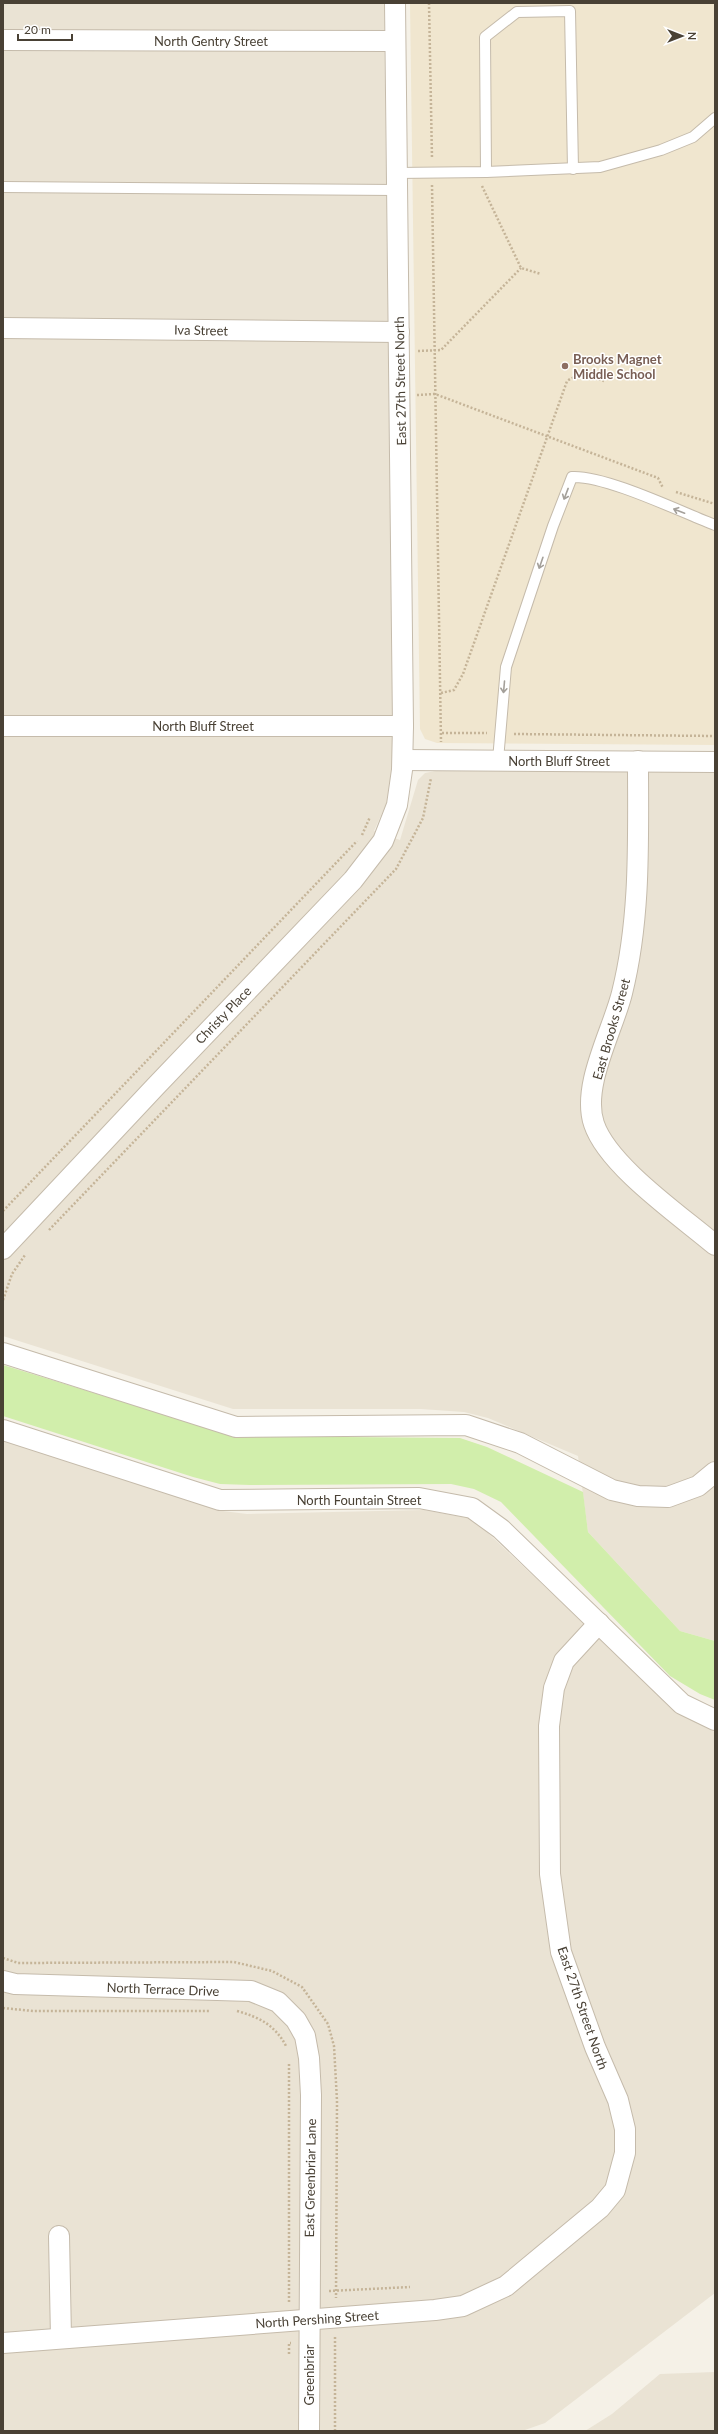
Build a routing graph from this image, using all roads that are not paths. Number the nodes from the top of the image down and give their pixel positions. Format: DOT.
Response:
graph roads {
  1 [pos="395,3"];
  2 [pos="3,40"];
  3 [pos="395,41"];
  4 [pos="715,118"];
  5 [pos="573,169"];
  6 [pos="486,172"];
  7 [pos="396,182"];
  8 [pos="3,187"];
  9 [pos="3,328"];
  10 [pos="399,332"];
  11 [pos="715,525"];
  12 [pos="3,726"];
  13 [pos="403,726"];
  14 [pos="403,760"];
  15 [pos="498,760"];
  16 [pos="638,761"];
  17 [pos="715,762"];
  18 [pos="715,1245"];
  19 [pos="3,1249"];
  20 [pos="3,1352"];
  21 [pos="3,1430"];
  22 [pos="715,1472"];
  23 [pos="598,1622"];
  24 [pos="715,1720"];
  25 [pos="3,1981"];
  26 [pos="305,2036"];
  27 [pos="600,2208"];
  28 [pos="59,2236"];
  29 [pos="309,2320"];
  30 [pos="61,2338"];
  31 [pos="3,2343"];
  32 [pos="309,2431"];
  1 -- 3 [label="street, East 27th Street North"];
  2 -- 3 [label="street, North Gentry Street"];
  3 -- 7 [label="street, East 27th Street North"];
  4 -- 5 [label="lane"];
  5 -- 6 [label="lane"];
  5 -- 6 [label="lane"];
  6 -- 7 [label="lane"];
  7 -- 8 [label="lane"];
  7 -- 10 [label="street, East 27th Street North"];
  9 -- 10 [label="street, Iva Street"];
  10 -- 13 [label="street, East 27th Street North"];
  11 -- 15 [label="lane, one-way"];
  12 -- 13 [label="street, North Bluff Street"];
  13 -- 14 [label="street, East 27th Street North"];
  14 -- 15 [label="street, North Bluff Street"];
  14 -- 19 [label="street, Christy Place"];
  15 -- 16 [label="street, North Bluff Street"];
  16 -- 17 [label="street, North Bluff Street"];
  16 -- 18 [label="street, East Brooks Street"];
  20 -- 22 [label="street"];
  21 -- 23 [label="street, North Fountain Street"];
  23 -- 24 [label="street, North Fountain Street"];
  23 -- 27 [label="street, East 27th Street North"];
  25 -- 26 [label="street, North Terrace Drive"];
  26 -- 29 [label="street, East Greenbriar Lane"];
  27 -- 29 [label="street, North Pershing Street"];
  28 -- 30 [label="street"];
  29 -- 30 [label="street, North Pershing Street"];
  29 -- 32 [label="street, Greenbriar"];
  30 -- 31 [label="street, North Pershing Street"];
}
